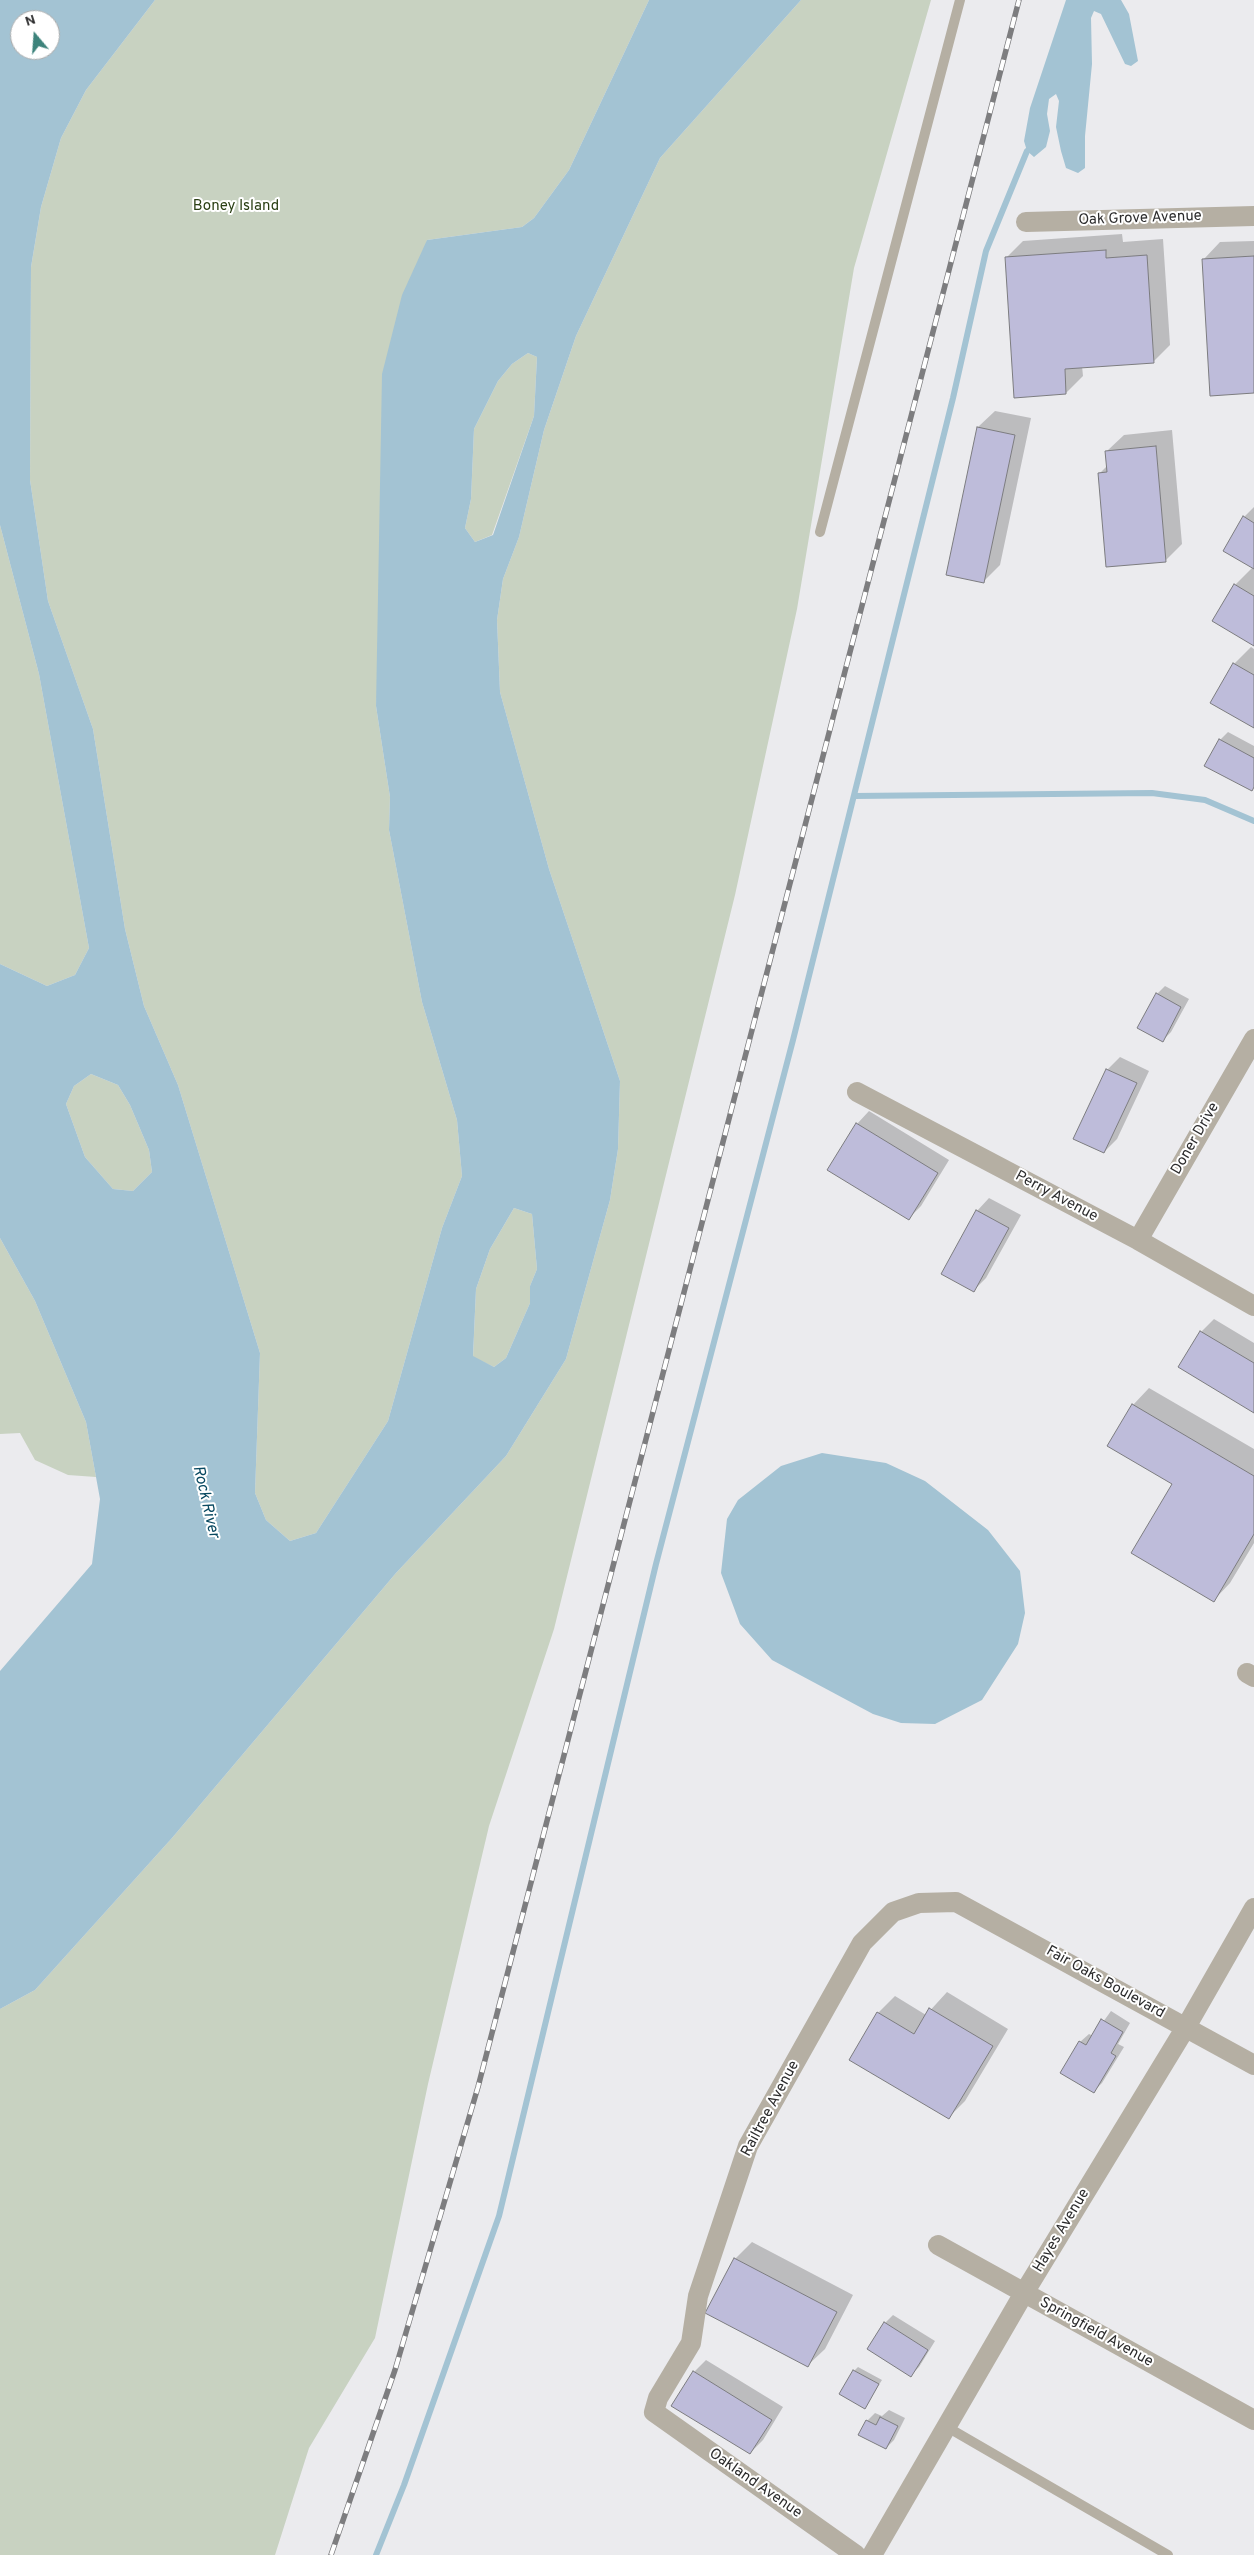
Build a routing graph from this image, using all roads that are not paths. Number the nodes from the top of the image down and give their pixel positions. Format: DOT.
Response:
graph roads {
  1 [pos="960,0"];
  2 [pos="1254,216"];
  3 [pos="1026,222"];
  4 [pos="820,532"];
  5 [pos="1254,1039"];
  6 [pos="857,1092"];
  7 [pos="1138,1240"];
  8 [pos="1254,1306"];
  9 [pos="956,1902"];
  10 [pos="1254,1908"];
  11 [pos="1186,2027"];
  12 [pos="1254,2065"];
  13 [pos="938,2245"];
  14 [pos="1024,2293"];
  15 [pos="654,2412"];
  16 [pos="1254,2420"];
  17 [pos="947,2427"];
  18 [pos="856,2555"];
  19 [pos="872,2555"];
  20 [pos="1168,2555"];
  1 -- 4 [label="lane"];
  2 -- 3 [label="street, Oak Grove Avenue"];
  5 -- 7 [label="street, Doner Drive"];
  6 -- 7 [label="street, Perry Avenue"];
  7 -- 8 [label="street, Perry Avenue"];
  9 -- 11 [label="street, Fair Oaks Boulevard"];
  9 -- 15 [label="street, Railtree Avenue"];
  10 -- 11 [label="street, Hayes Avenue"];
  11 -- 12 [label="street, Fair Oaks Boulevard"];
  11 -- 14 [label="street, Hayes Avenue"];
  13 -- 14 [label="street, Springfield Avenue"];
  14 -- 16 [label="street, Springfield Avenue"];
  14 -- 17 [label="street, Hayes Avenue"];
  15 -- 18 [label="street, Oakland Avenue"];
  17 -- 19 [label="street, Hayes Avenue"];
  17 -- 20 [label="lane"];
}
